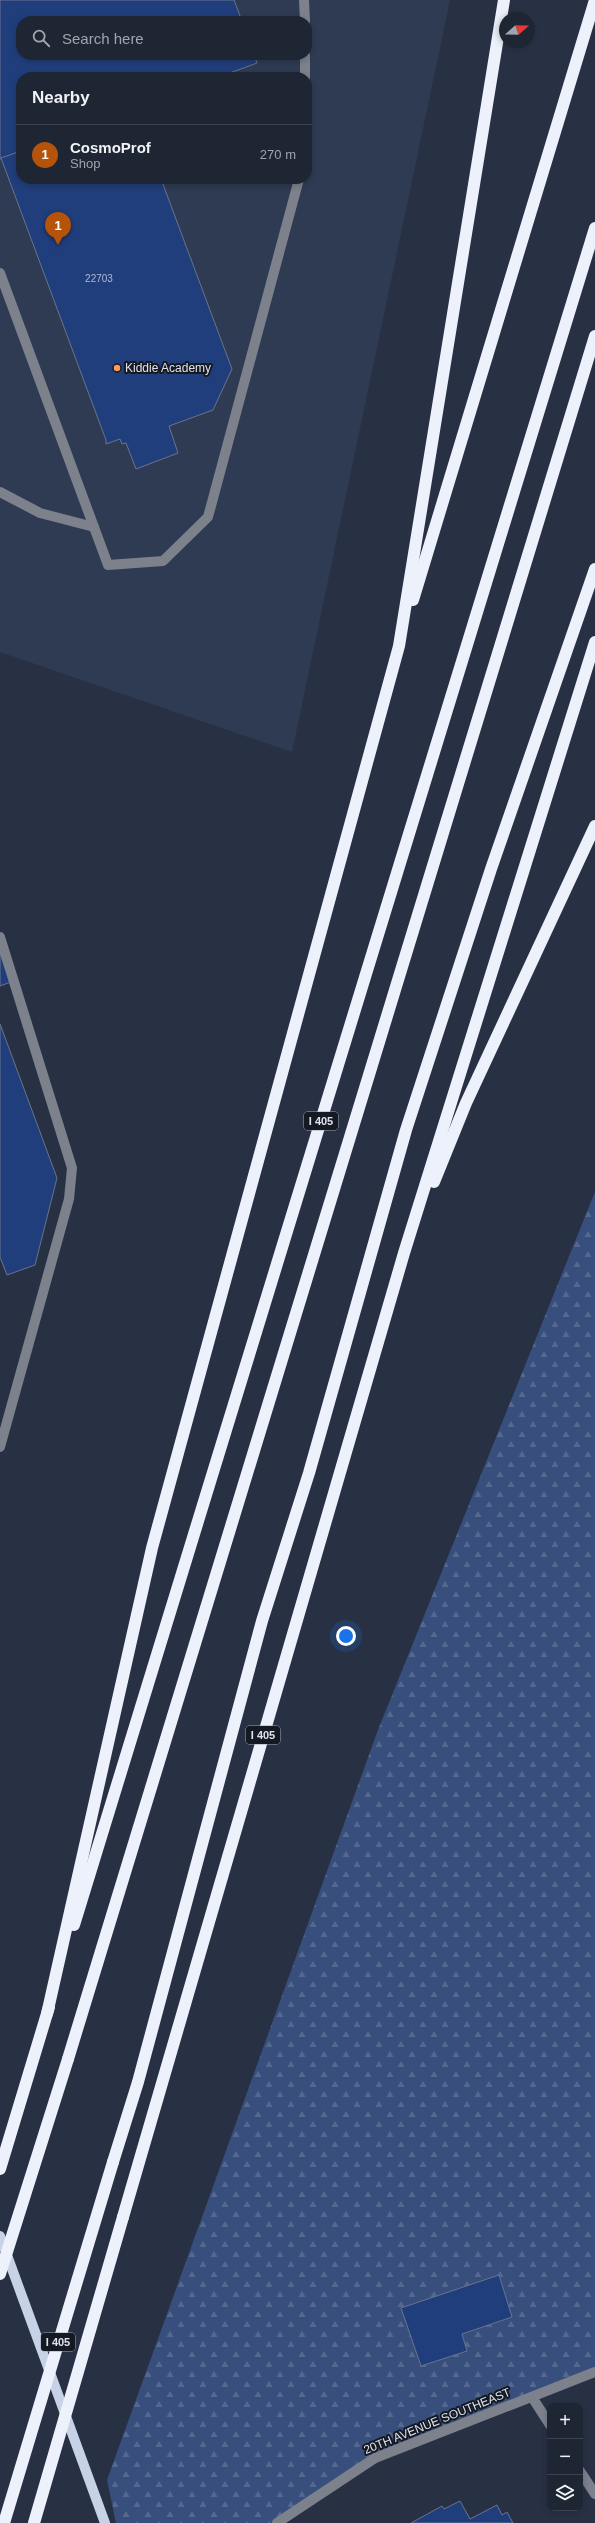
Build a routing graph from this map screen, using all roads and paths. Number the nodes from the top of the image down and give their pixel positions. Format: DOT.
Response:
graph roads {
  1 [pos="304,0"];
  2 [pos="504,0"];
  3 [pos="595,0"];
  4 [pos="305,16"];
  5 [pos="305,60"];
  6 [pos="305,72"];
  7 [pos="298,184"];
  8 [pos="595,228"];
  9 [pos="0,273"];
  10 [pos="595,336"];
  11 [pos="0,492"];
  12 [pos="94,527"];
  13 [pos="595,569"];
  14 [pos="595,642"];
  15 [pos="399,646"];
  16 [pos="595,826"];
  17 [pos="0,937"];
  18 [pos="404,1253"];
  19 [pos="0,1447"];
  20 [pos="47,2014"];
  21 [pos="0,2169"];
  22 [pos="0,2236"];
  23 [pos="0,2274"];
  24 [pos="595,2372"];
  25 [pos="532,2397"];
  26 [pos="547,2420"];
  27 [pos="583,2475"];
  28 [pos="595,2494"];
  29 [pos="4,2523"];
  30 [pos="34,2523"];
  31 [pos="105,2523"];
  32 [pos="277,2523"];
  1 -- 4 [label="street"];
  2 -- 15 [label="highway"];
  3 -- 15 [label="highway"];
  5 -- 6 [label="street"];
  7 -- 12 [label="street"];
  8 -- 20 [label="highway, I 405"];
  9 -- 12 [label="street"];
  10 -- 23 [label="highway, I 405, bridge"];
  11 -- 12 [label="street"];
  13 -- 29 [label="highway, I 405, bridge"];
  14 -- 18 [label="highway, I 405"];
  15 -- 20 [label="highway"];
  16 -- 18 [label="highway"];
  17 -- 19 [label="street"];
  18 -- 30 [label="highway, I 405, bridge"];
  20 -- 21 [label="highway, I 405"];
  22 -- 31 [label="main road"];
  24 -- 25 [label="street, 20TH AVENUE SOUTHEAST"];
  25 -- 26 [label="street"];
  25 -- 32 [label="street, 20TH AVENUE SOUTHEAST"];
  27 -- 28 [label="street"];
}
